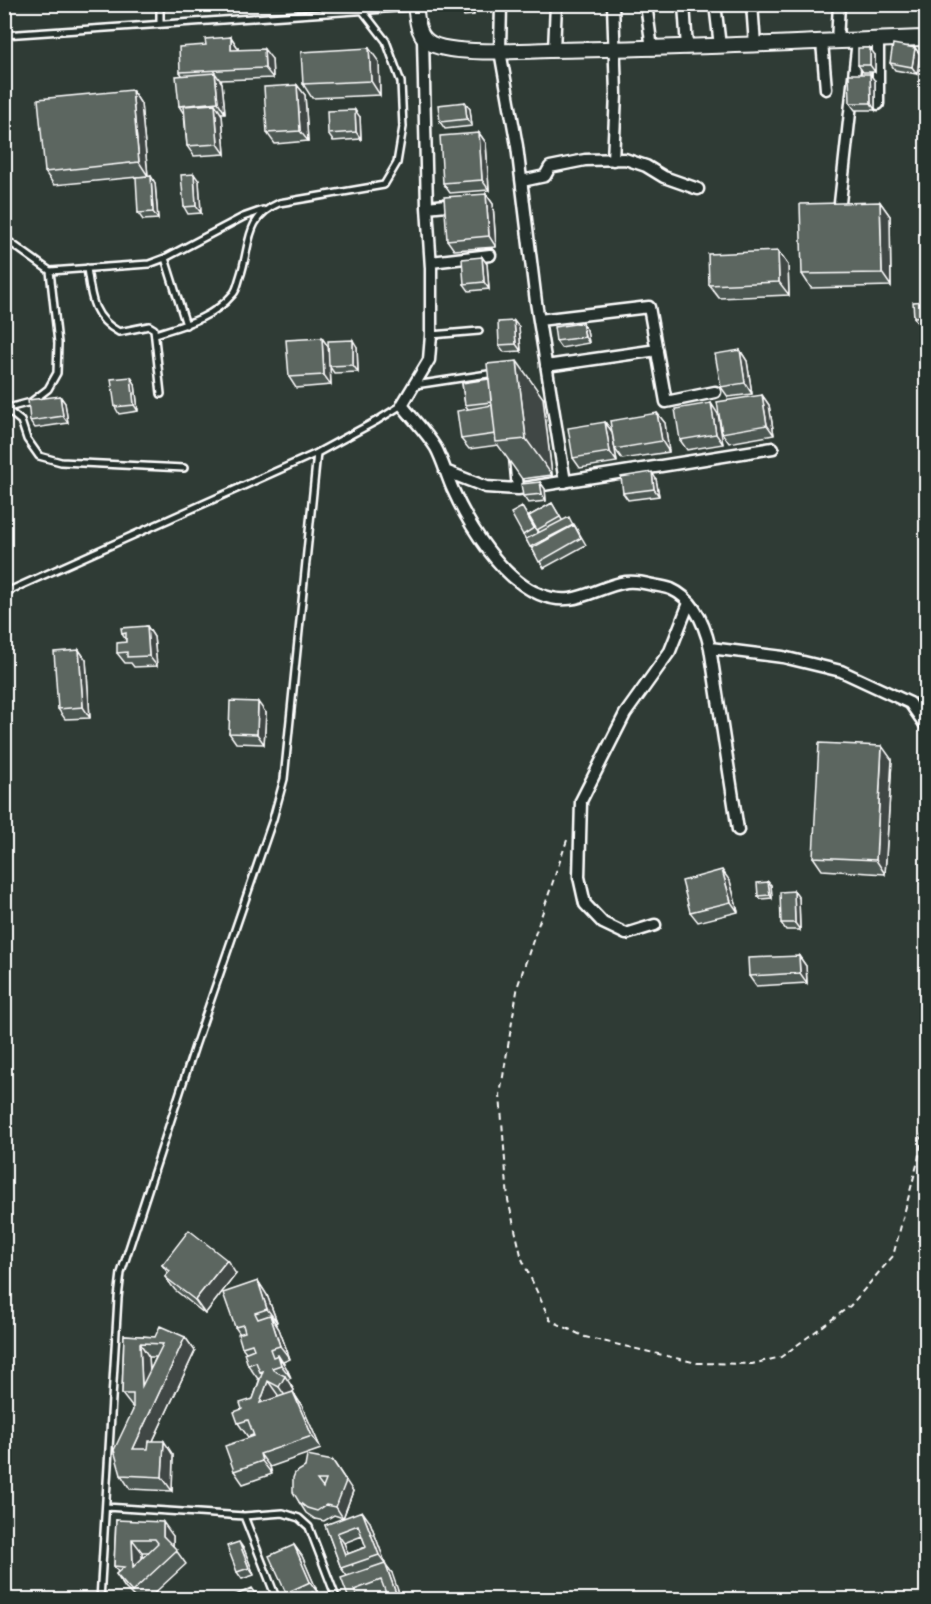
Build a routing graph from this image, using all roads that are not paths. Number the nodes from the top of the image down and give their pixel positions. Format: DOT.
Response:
graph roads {
  1 [pos="160,4"];
  2 [pos="501,4"];
  3 [pos="556,4"];
  4 [pos="613,4"];
  5 [pos="646,4"];
  6 [pos="684,4"];
  7 [pos="715,4"];
  8 [pos="752,4"];
  9 [pos="839,4"];
  10 [pos="415,5"];
  11 [pos="362,10"];
  12 [pos="160,24"];
  13 [pos="4,35"];
  14 [pos="927,38"];
  15 [pos="423,39"];
  16 [pos="878,39"];
  17 [pos="858,40"];
  18 [pos="822,42"];
  19 [pos="837,42"];
  20 [pos="755,45"];
  21 [pos="720,46"];
  22 [pos="687,48"];
  23 [pos="616,49"];
  24 [pos="652,49"];
  25 [pos="554,50"];
  26 [pos="500,51"];
  27 [pos="826,89"];
  28 [pos="878,104"];
  29 [pos="613,160"];
  30 [pos="522,182"];
  31 [pos="698,189"];
  32 [pos="467,203"];
  33 [pos="427,207"];
  34 [pos="268,208"];
  35 [pos="839,212"];
  36 [pos="4,238"];
  37 [pos="490,255"];
  38 [pos="165,258"];
  39 [pos="431,262"];
  40 [pos="87,268"];
  41 [pos="50,271"];
  42 [pos="539,320"];
  43 [pos="186,325"];
  44 [pos="479,331"];
  45 [pos="155,334"];
  46 [pos="431,335"];
  47 [pos="657,350"];
  48 [pos="546,366"];
  49 [pos="488,374"];
  50 [pos="415,385"];
  51 [pos="715,392"];
  52 [pos="161,394"];
  53 [pos="402,405"];
  54 [pos="5,409"];
  55 [pos="514,445"];
  56 [pos="773,448"];
  57 [pos="317,453"];
  58 [pos="184,468"];
  59 [pos="445,471"];
  60 [pos="565,482"];
  61 [pos="518,489"];
  62 [pos="4,593"];
  63 [pos="689,603"];
  64 [pos="710,648"];
  65 [pos="927,726"];
  66 [pos="738,830"];
  67 [pos="655,925"];
  68 [pos="106,1507"];
  69 [pos="244,1516"];
  70 [pos="100,1599"];
  71 [pos="277,1599"];
  72 [pos="338,1599"];
  1 -- 12 [label="lane"];
  2 -- 26 [label="street"];
  3 -- 25 [label="street"];
  4 -- 23 [label="street"];
  5 -- 24 [label="street"];
  6 -- 22 [label="street"];
  7 -- 21 [label="street"];
  8 -- 20 [label="street"];
  9 -- 19 [label="street"];
  10 -- 11 [label="lane"];
  10 -- 15 [label="street"];
  11 -- 12 [label="lane"];
  11 -- 34 [label="lane"];
  12 -- 13 [label="lane"];
  14 -- 16 [label="street"];
  15 -- 26 [label="street"];
  15 -- 33 [label="street"];
  16 -- 17 [label="street"];
  16 -- 28 [label="street"];
  17 -- 19 [label="street"];
  17 -- 35 [label="street"];
  18 -- 19 [label="street"];
  18 -- 20 [label="street"];
  18 -- 27 [label="street"];
  20 -- 21 [label="street"];
  21 -- 22 [label="street"];
  22 -- 24 [label="street"];
  23 -- 24 [label="street"];
  23 -- 25 [label="street"];
  23 -- 29 [label="street"];
  25 -- 26 [label="street"];
  26 -- 30 [label="street"];
  29 -- 30 [label="street"];
  29 -- 31 [label="street"];
  30 -- 42 [label="street"];
  32 -- 33 [label="street"];
  33 -- 39 [label="street"];
  34 -- 38 [label="lane"];
  34 -- 43 [label="lane"];
  36 -- 41 [label="lane"];
  37 -- 39 [label="street"];
  38 -- 40 [label="lane"];
  38 -- 43 [label="lane"];
  39 -- 46 [label="street"];
  40 -- 41 [label="lane"];
  40 -- 45 [label="lane"];
  41 -- 54 [label="lane"];
  42 -- 47 [label="street"];
  42 -- 48 [label="street"];
  43 -- 45 [label="lane"];
  44 -- 46 [label="lane"];
  45 -- 52 [label="lane"];
  46 -- 50 [label="street"];
  47 -- 48 [label="street"];
  47 -- 51 [label="street"];
  48 -- 60 [label="street"];
  49 -- 50 [label="lane"];
  50 -- 53 [label="street"];
  53 -- 57 [label="lane"];
  53 -- 59 [label="street"];
  54 -- 58 [label="lane"];
  55 -- 61 [label="street"];
  56 -- 60 [label="street"];
  57 -- 62 [label="lane"];
  57 -- 68 [label="lane"];
  59 -- 61 [label="street"];
  59 -- 63 [label="street"];
  60 -- 61 [label="street"];
  63 -- 64 [label="street"];
  63 -- 67 [label="street"];
  64 -- 65 [label="street"];
  64 -- 66 [label="street"];
  68 -- 69 [label="lane"];
  68 -- 70 [label="lane"];
  69 -- 71 [label="lane"];
  69 -- 72 [label="lane"];
}
